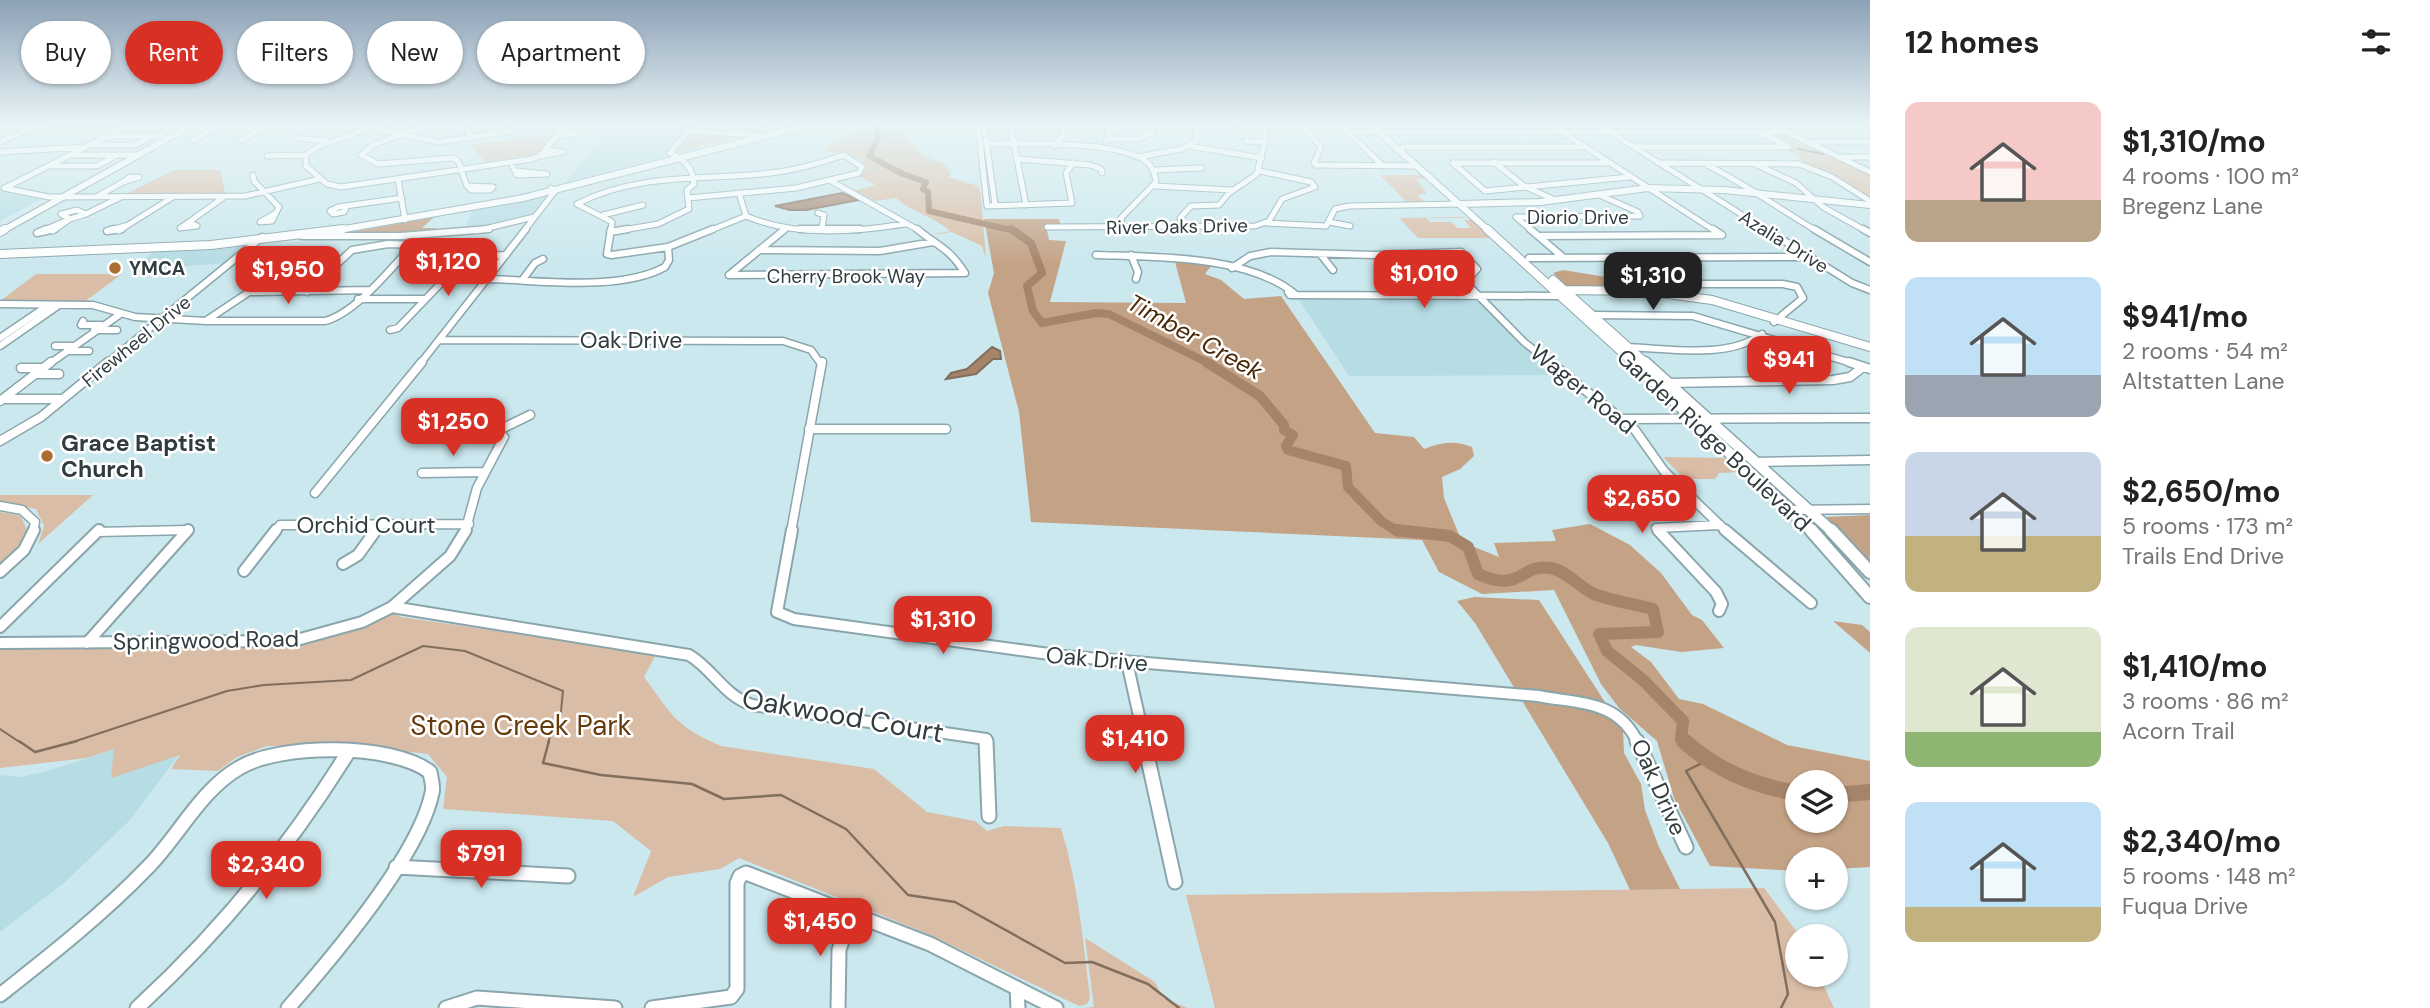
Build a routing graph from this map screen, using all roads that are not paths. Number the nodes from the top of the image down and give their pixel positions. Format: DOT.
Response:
graph roads {
  1 [pos="37,171"];
  2 [pos="99,171"];
  3 [pos="110,171"];
  4 [pos="311,171"];
  5 [pos="453,171"];
  6 [pos="460,171"];
  7 [pos="625,171"];
  8 [pos="692,171"];
  9 [pos="781,171"];
  10 [pos="862,171"];
  11 [pos="985,171"];
  12 [pos="989,171"];
  13 [pos="1020,171"];
  14 [pos="1067,171"];
  15 [pos="1154,171"];
  16 [pos="1259,171"];
  17 [pos="1423,171"];
  18 [pos="1429,171"];
  19 [pos="1462,171"];
  20 [pos="1506,171"];
  21 [pos="1621,171"];
  22 [pos="1672,171"];
  23 [pos="1720,171"];
  24 [pos="1771,171"];
  25 [pos="1818,171"];
  26 [pos="515,172"];
  27 [pos="253,175"];
  28 [pos="1630,177"];
  29 [pos="320,179"];
  30 [pos="398,179"];
  31 [pos="694,179"];
  32 [pos="123,181"];
  33 [pos="831,181"];
  34 [pos="467,186"];
  35 [pos="1154,186"];
  36 [pos="2,188"];
  37 [pos="1648,188"];
  38 [pos="1529,189"];
  39 [pos="1699,189"];
  40 [pos="553,190"];
  41 [pos="1232,190"];
  42 [pos="264,191"];
  43 [pos="739,193"];
  44 [pos="1594,193"];
  45 [pos="1755,193"];
  46 [pos="226,196"];
  47 [pos="52,197"];
  48 [pos="63,197"];
  49 [pos="97,197"];
  50 [pos="122,197"];
  51 [pos="175,197"];
  52 [pos="402,198"];
  53 [pos="688,198"];
  54 [pos="1555,200"];
  55 [pos="1816,200"];
  56 [pos="1870,203"];
  57 [pos="1464,204"];
  58 [pos="643,205"];
  59 [pos="995,205"];
  60 [pos="1026,205"];
  61 [pos="346,206"];
  62 [pos="276,213"];
  63 [pos="818,213"];
  64 [pos="88,215"];
  65 [pos="603,215"];
  66 [pos="534,216"];
  67 [pos="746,216"];
  68 [pos="408,218"];
  69 [pos="70,219"];
  70 [pos="189,222"];
  71 [pos="1329,222"];
  72 [pos="1266,223"];
  73 [pos="905,224"];
  74 [pos="0,225"];
  75 [pos="128,225"];
  76 [pos="1350,226"];
  77 [pos="1047,227"];
  78 [pos="1122,227"];
  79 [pos="1182,227"];
  80 [pos="822,228"];
  81 [pos="785,229"];
  82 [pos="0,232"];
  83 [pos="610,232"];
  84 [pos="1870,233"];
  85 [pos="320,236"];
  86 [pos="1539,236"];
  87 [pos="261,239"];
  88 [pos="201,242"];
  89 [pos="933,242"];
  90 [pos="1502,243"];
  91 [pos="173,247"];
  92 [pos="668,247"];
  93 [pos="0,248"];
  94 [pos="99,249"];
  95 [pos="759,250"];
  96 [pos="0,254"];
  97 [pos="1394,254"];
  98 [pos="506,255"];
  99 [pos="1096,255"];
  100 [pos="1131,255"];
  101 [pos="1321,255"];
  102 [pos="1810,257"];
  103 [pos="1528,258"];
  104 [pos="1564,258"];
  105 [pos="543,259"];
  106 [pos="1870,262"];
  107 [pos="1232,268"];
  108 [pos="1333,270"];
  109 [pos="1412,273"];
  110 [pos="487,279"];
  111 [pos="523,279"];
  112 [pos="1136,279"];
  113 [pos="1867,289"];
  114 [pos="371,290"];
  115 [pos="307,292"];
  116 [pos="1562,293"];
  117 [pos="1477,294"];
  118 [pos="1693,296"];
  119 [pos="358,299"];
  120 [pos="425,299"];
  121 [pos="0,304"];
  122 [pos="48,305"];
  123 [pos="59,305"];
  124 [pos="119,315"];
  125 [pos="1593,316"];
  126 [pos="166,317"];
  127 [pos="1776,320"];
  128 [pos="83,321"];
  129 [pos="206,321"];
  130 [pos="101,325"];
  131 [pos="94,330"];
  132 [pos="117,330"];
  133 [pos="390,330"];
  134 [pos="1762,334"];
  135 [pos="0,338"];
  136 [pos="440,340"];
  137 [pos="0,346"];
  138 [pos="55,346"];
  139 [pos="1614,347"];
  140 [pos="1628,347"];
  141 [pos="1870,347"];
  142 [pos="70,348"];
  143 [pos="89,351"];
  144 [pos="1870,353"];
  145 [pos="21,368"];
  146 [pos="44,368"];
  147 [pos="1866,368"];
  148 [pos="36,374"];
  149 [pos="59,374"];
  150 [pos="1668,383"];
  151 [pos="1,398"];
  152 [pos="62,399"];
  153 [pos="530,415"];
  154 [pos="1692,418"];
  155 [pos="1707,418"];
  156 [pos="1870,418"];
  157 [pos="1623,419"];
  158 [pos="454,423"];
  159 [pos="808,429"];
  160 [pos="946,429"];
  161 [pos="499,430"];
  162 [pos="0,443"];
  163 [pos="1870,460"];
  164 [pos="1756,462"];
  165 [pos="485,472"];
  166 [pos="422,473"];
  167 [pos="315,493"];
  168 [pos="0,506"];
  169 [pos="1870,509"];
  170 [pos="1790,510"];
  171 [pos="1811,510"];
  172 [pos="469,524"];
  173 [pos="380,525"];
  174 [pos="1720,525"];
  175 [pos="343,564"];
  176 [pos="244,571"];
  177 [pos="0,572"];
  178 [pos="1870,572"];
  179 [pos="1865,592"];
  180 [pos="1811,603"];
  181 [pos="393,607"];
  182 [pos="1719,611"];
  183 [pos="0,627"];
  184 [pos="0,643"];
  185 [pos="87,643"];
  186 [pos="1127,662"];
  187 [pos="347,754"];
  188 [pos="989,816"];
  189 [pos="1686,847"];
  190 [pos="396,867"];
  191 [pos="568,876"];
  192 [pos="1175,882"];
  193 [pos="852,912"];
  194 [pos="1017,988"];
  195 [pos="0,995"];
  196 [pos="568,1006"];
  197 [pos="137,1008"];
  198 [pos="289,1008"];
  199 [pos="446,1008"];
  200 [pos="615,1008"];
  201 [pos="652,1008"];
  202 [pos="838,1008"];
  203 [pos="1018,1008"];
  204 [pos="1056,1008"];
  1 -- 36 [label="street"];
  2 -- 47 [label="main road"];
  3 -- 48 [label="main road"];
  4 -- 29 [label="street"];
  5 -- 30 [label="street"];
  6 -- 34 [label="street"];
  7 -- 40 [label="main road"];
  8 -- 31 [label="street"];
  9 -- 31 [label="street"];
  10 -- 33 [label="street"];
  11 -- 59 [label="street"];
  12 -- 59 [label="street"];
  13 -- 60 [label="street"];
  14 -- 60 [label="street"];
  15 -- 35 [label="street"];
  16 -- 41 [label="street"];
  16 -- 72 [label="street, River Oaks Drive"];
  17 -- 57 [label="main road"];
  18 -- 57 [label="main road"];
  19 -- 38 [label="street"];
  20 -- 38 [label="street"];
  21 -- 28 [label="street"];
  22 -- 39 [label="street, Azalia Drive"];
  23 -- 45 [label="street"];
  24 -- 55 [label="street"];
  25 -- 56 [label="street"];
  26 -- 26 [label="street"];
  27 -- 42 [label="street"];
  28 -- 37 [label="street"];
  28 -- 38 [label="street"];
  29 -- 30 [label="street"];
  29 -- 42 [label="street"];
  30 -- 52 [label="street"];
  31 -- 53 [label="street"];
  31 -- 65 [label="street"];
  32 -- 49 [label="street"];
  33 -- 43 [label="street"];
  33 -- 73 [label="street"];
  35 -- 41 [label="street"];
  35 -- 78 [label="street"];
  36 -- 47 [label="street"];
  37 -- 39 [label="main road"];
  37 -- 44 [label="main road"];
  37 -- 86 [label="street"];
  38 -- 54 [label="street"];
  39 -- 45 [label="main road"];
  39 -- 102 [label="street, Azalia Drive"];
  40 -- 66 [label="street"];
  40 -- 68 [label="main road"];
  41 -- 79 [label="street"];
  42 -- 46 [label="street"];
  42 -- 62 [label="street"];
  43 -- 53 [label="street"];
  43 -- 67 [label="street"];
  44 -- 54 [label="main road"];
  44 -- 86 [label="street, Diorio Drive"];
  45 -- 55 [label="main road"];
  45 -- 106 [label="street"];
  46 -- 51 [label="street"];
  46 -- 70 [label="street"];
  47 -- 48 [label="street"];
  47 -- 74 [label="main road"];
  48 -- 49 [label="street"];
  48 -- 82 [label="main road"];
  49 -- 50 [label="street"];
  50 -- 51 [label="street"];
  50 -- 64 [label="street"];
  51 -- 75 [label="street"];
  52 -- 61 [label="street"];
  52 -- 68 [label="street"];
  53 -- 83 [label="street"];
  54 -- 57 [label="main road"];
  55 -- 56 [label="main road"];
  55 -- 84 [label="street"];
  57 -- 71 [label="street"];
  57 -- 90 [label="main road, Garden Ridge Boulevard"];
  57 -- 103 [label="main road, Garden Ridge Boulevard"];
  58 -- 65 [label="street"];
  59 -- 60 [label="street"];
  63 -- 80 [label="street"];
  64 -- 69 [label="street"];
  64 -- 69 [label="street"];
  65 -- 83 [label="street"];
  66 -- 85 [label="street"];
  66 -- 98 [label="street"];
  67 -- 81 [label="street"];
  67 -- 92 [label="street"];
  68 -- 85 [label="main road"];
  68 -- 87 [label="main road"];
  69 -- 69 [label="street"];
  71 -- 72 [label="street"];
  71 -- 76 [label="street"];
  72 -- 79 [label="street, River Oaks Drive"];
  73 -- 80 [label="street"];
  73 -- 89 [label="street"];
  77 -- 78 [label="street, River Oaks Drive"];
  78 -- 79 [label="street, River Oaks Drive"];
  80 -- 81 [label="street"];
  81 -- 95 [label="street"];
  83 -- 92 [label="street"];
  85 -- 87 [label="main road"];
  86 -- 104 [label="street"];
  87 -- 88 [label="main road"];
  87 -- 91 [label="main road"];
  87 -- 126 [label="street, Firewheel Drive"];
  88 -- 91 [label="main road"];
  88 -- 94 [label="main road"];
  89 -- 95 [label="street"];
  89 -- 95 [label="street, Cherry Brook Way"];
  90 -- 103 [label="main road"];
  90 -- 116 [label="main road, Garden Ridge Boulevard"];
  91 -- 94 [label="main road"];
  92 -- 111 [label="street"];
  93 -- 94 [label="main road"];
  94 -- 96 [label="main road"];
  97 -- 101 [label="street"];
  97 -- 109 [label="street"];
  97 -- 117 [label="street"];
  98 -- 110 [label="street"];
  98 -- 120 [label="street"];
  99 -- 100 [label="street"];
  100 -- 107 [label="street"];
  100 -- 112 [label="street"];
  101 -- 107 [label="street"];
  101 -- 108 [label="street"];
  102 -- 104 [label="street"];
  102 -- 113 [label="street, Azalia Drive"];
  103 -- 104 [label="street"];
  103 -- 116 [label="main road, Garden Ridge Boulevard"];
  105 -- 111 [label="street"];
  107 -- 117 [label="street"];
  110 -- 111 [label="street"];
  110 -- 136 [label="street"];
  114 -- 115 [label="street"];
  114 -- 115 [label="street"];
  114 -- 119 [label="street"];
  115 -- 129 [label="street"];
  116 -- 117 [label="street"];
  116 -- 118 [label="main road"];
  116 -- 125 [label="main road, Garden Ridge Boulevard"];
  116 -- 127 [label="main road"];
  116 -- 139 [label="main road, Garden Ridge Boulevard"];
  117 -- 157 [label="street, Wager Road"];
  118 -- 127 [label="main road"];
  118 -- 127 [label="street"];
  119 -- 120 [label="street"];
  119 -- 129 [label="street"];
  120 -- 133 [label="street"];
  121 -- 122 [label="street"];
  122 -- 123 [label="street"];
  122 -- 135 [label="street"];
  123 -- 124 [label="street"];
  123 -- 137 [label="street"];
  124 -- 126 [label="street"];
  124 -- 130 [label="street"];
  125 -- 134 [label="street"];
  125 -- 140 [label="main road, Garden Ridge Boulevard"];
  126 -- 129 [label="street"];
  126 -- 152 [label="street, Firewheel Drive"];
  127 -- 141 [label="main road"];
  127 -- 144 [label="main road"];
  128 -- 130 [label="street"];
  130 -- 131 [label="street"];
  131 -- 132 [label="street"];
  131 -- 142 [label="street"];
  134 -- 140 [label="street"];
  134 -- 147 [label="street"];
  136 -- 159 [label="street, Oak Drive"];
  136 -- 167 [label="street"];
  138 -- 142 [label="street"];
  139 -- 140 [label="street"];
  139 -- 154 [label="main road, Garden Ridge Boulevard"];
  140 -- 150 [label="main road, Garden Ridge Boulevard"];
  142 -- 143 [label="street"];
  142 -- 146 [label="street"];
  145 -- 146 [label="street"];
  146 -- 148 [label="street"];
  147 -- 150 [label="street"];
  148 -- 149 [label="street"];
  148 -- 151 [label="street"];
  150 -- 155 [label="main road, Garden Ridge Boulevard"];
  151 -- 152 [label="street"];
  152 -- 162 [label="street, Firewheel Drive"];
  153 -- 161 [label="street"];
  154 -- 155 [label="street"];
  154 -- 157 [label="street"];
  154 -- 170 [label="main road, Garden Ridge Boulevard"];
  155 -- 156 [label="street"];
  155 -- 164 [label="main road, Garden Ridge Boulevard"];
  157 -- 174 [label="street, Wager Road"];
  158 -- 161 [label="street"];
  159 -- 160 [label="street"];
  159 -- 186 [label="street, Oak Drive"];
  161 -- 165 [label="street, Springwood Road"];
  163 -- 164 [label="street"];
  164 -- 171 [label="main road, Garden Ridge Boulevard"];
  165 -- 166 [label="street"];
  165 -- 172 [label="street, Springwood Road"];
  168 -- 177 [label="street"];
  169 -- 171 [label="street"];
  170 -- 171 [label="street"];
  170 -- 179 [label="main road, Garden Ridge Boulevard"];
  171 -- 178 [label="main road, Garden Ridge Boulevard"];
  172 -- 173 [label="street, Orchid Court"];
  172 -- 181 [label="street, Springwood Road"];
  173 -- 175 [label="street"];
  173 -- 176 [label="street, Orchid Court"];
  174 -- 180 [label="street, Wager Road"];
  174 -- 182 [label="street"];
  181 -- 185 [label="street, Springwood Road"];
  181 -- 188 [label="street, Oakwood Court"];
  183 -- 185 [label="street"];
  184 -- 185 [label="street, Springwood Road"];
  186 -- 189 [label="street, Oak Drive"];
  186 -- 192 [label="street"];
  187 -- 190 [label="street"];
  187 -- 195 [label="street"];
  187 -- 197 [label="street"];
  190 -- 191 [label="street"];
  190 -- 198 [label="street"];
  193 -- 194 [label="street"];
  193 -- 201 [label="street"];
  193 -- 202 [label="street"];
  194 -- 203 [label="street"];
  194 -- 204 [label="street"];
  196 -- 199 [label="street"];
  196 -- 200 [label="street"];
}
